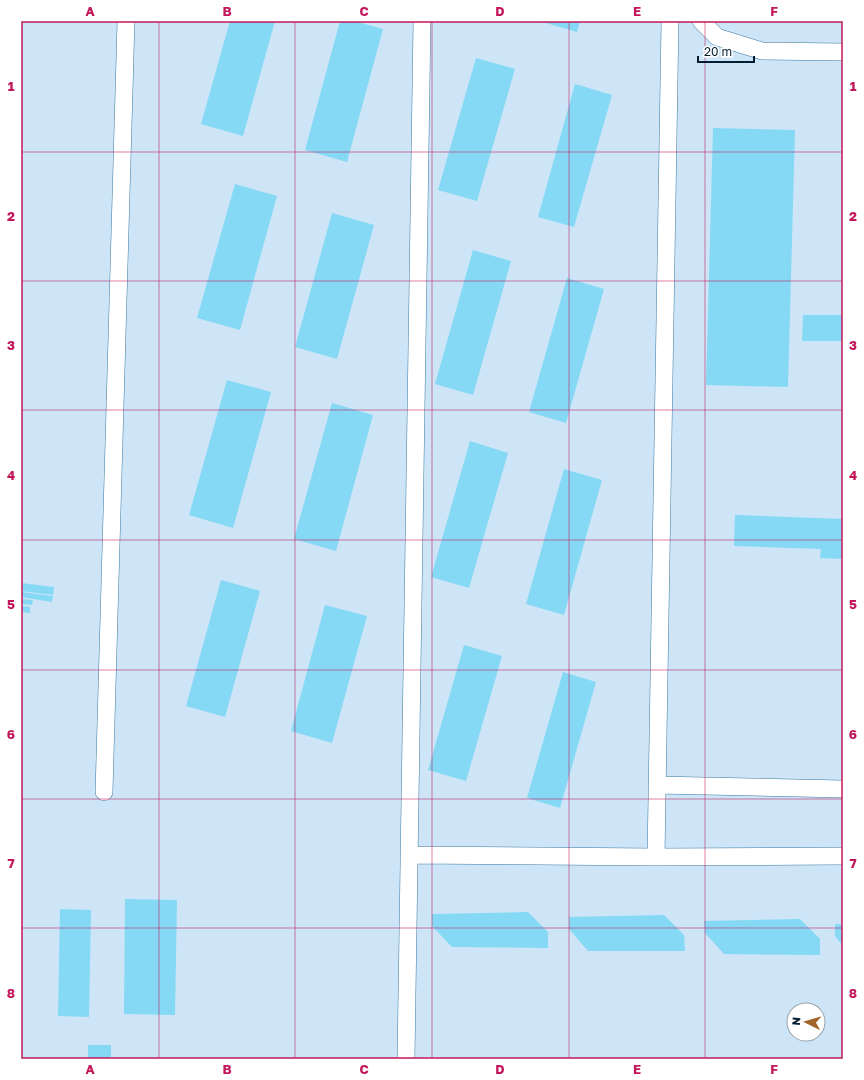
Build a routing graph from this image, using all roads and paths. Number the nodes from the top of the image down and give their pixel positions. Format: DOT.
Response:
graph roads {
  1 [pos="126,21"];
  2 [pos="422,21"];
  3 [pos="670,21"];
  4 [pos="701,21"];
  5 [pos="843,52"];
  6 [pos="657,784"];
  7 [pos="843,789"];
  8 [pos="104,792"];
  9 [pos="410,855"];
  10 [pos="843,856"];
  11 [pos="656,858"];
  12 [pos="406,1059"];
  1 -- 8 [label="street"];
  2 -- 9 [label="street"];
  3 -- 6 [label="street"];
  4 -- 5 [label="street"];
  6 -- 7 [label="street"];
  6 -- 11 [label="street"];
  9 -- 11 [label="street"];
  9 -- 12 [label="street"];
  10 -- 11 [label="street"];
}
